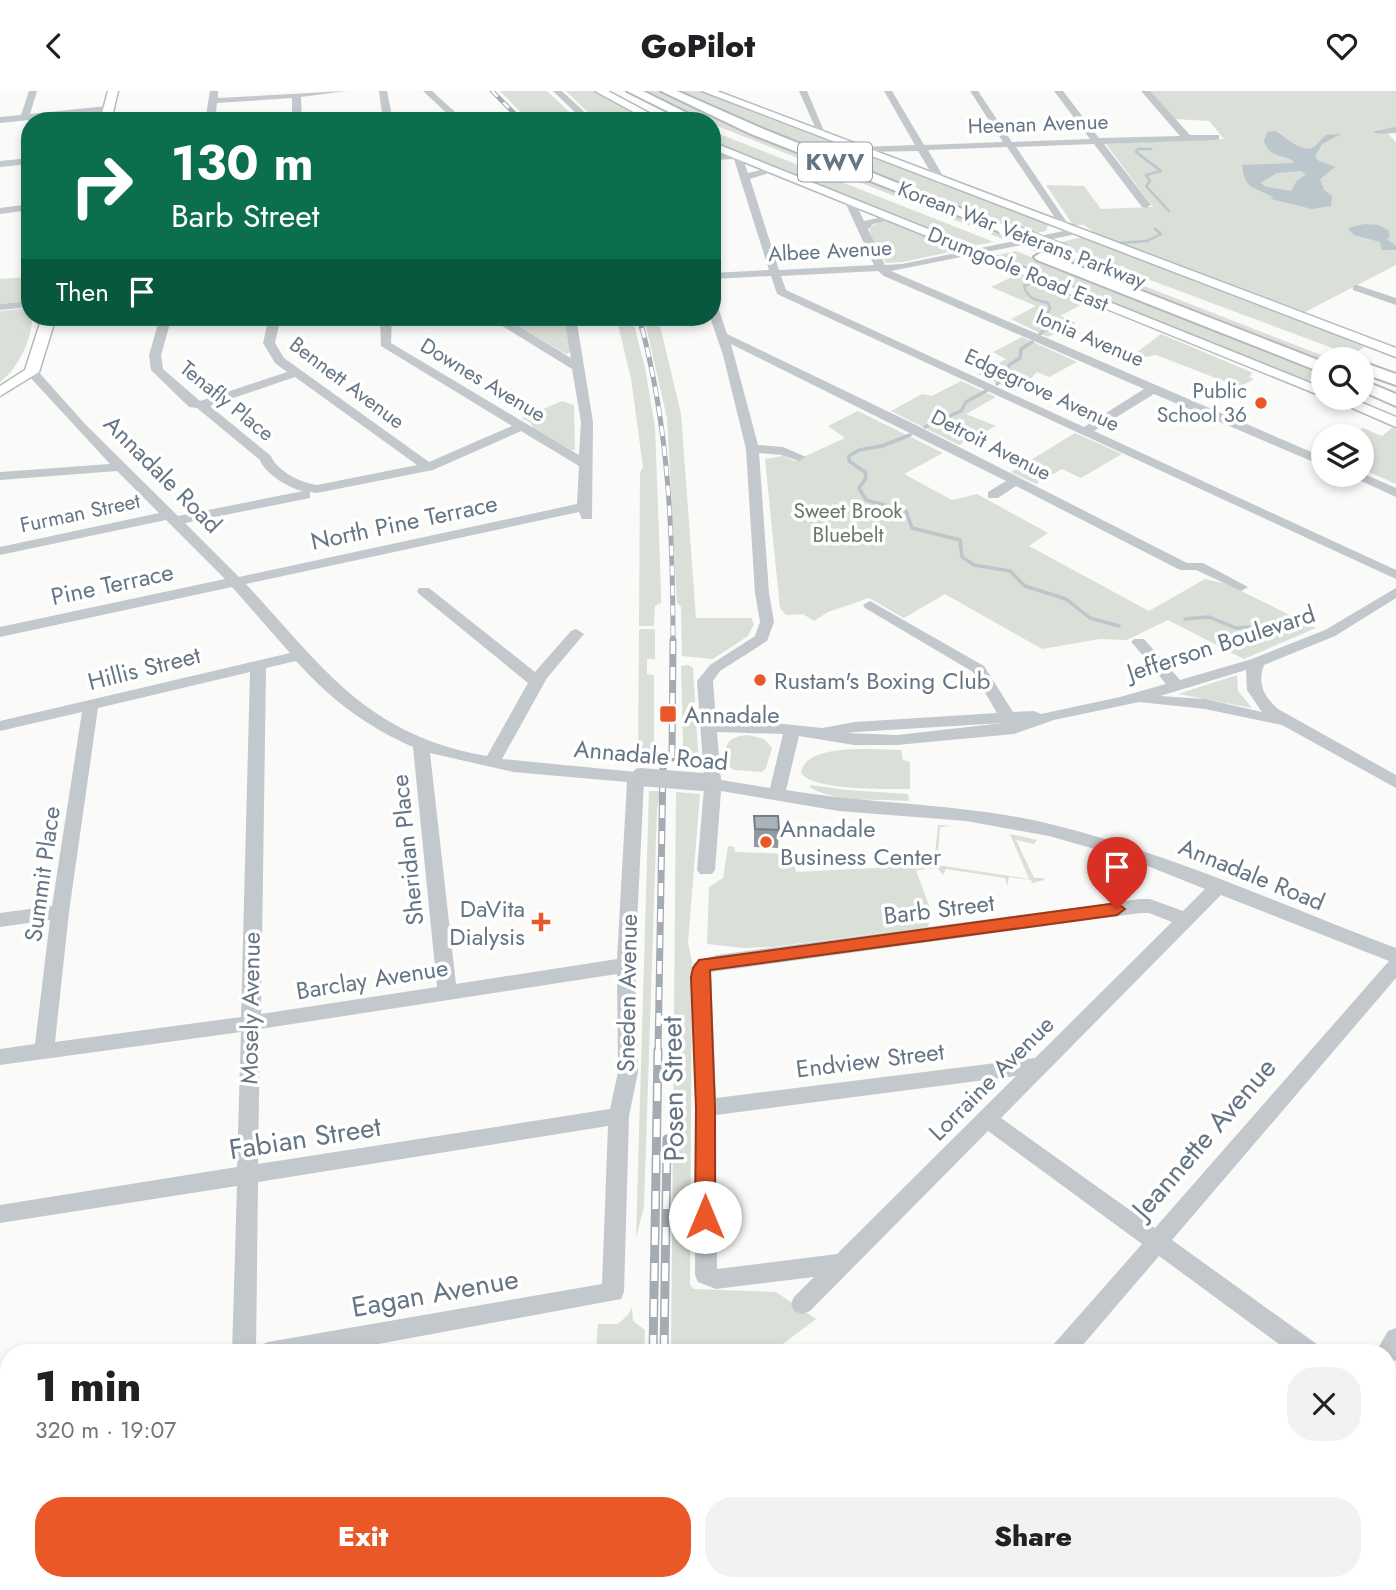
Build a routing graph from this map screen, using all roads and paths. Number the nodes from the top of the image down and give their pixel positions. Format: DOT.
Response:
graph roads {
  1 [pos="33,91"];
  2 [pos="113,91"];
  3 [pos="342,91"];
  4 [pos="383,91"];
  5 [pos="427,91"];
  6 [pos="600,91"];
  7 [pos="633,91"];
  8 [pos="667,91"];
  9 [pos="803,91"];
  10 [pos="888,91"];
  11 [pos="974,91"];
  12 [pos="1058,91"];
  13 [pos="1145,91"];
  14 [pos="559,92"];
  15 [pos="713,92"];
  16 [pos="296,95"];
  17 [pos="214,96"];
  18 [pos="27,112"];
  19 [pos="107,112"];
  20 [pos="297,112"];
  21 [pos="386,112"];
  22 [pos="451,112"];
  23 [pos="580,112"];
  24 [pos="641,112"];
  25 [pos="678,112"];
  26 [pos="714,112"];
  27 [pos="721,115"];
  28 [pos="21,117"];
  29 [pos="816,117"];
  30 [pos="0,120"];
  31 [pos="790,123"];
  32 [pos="1396,130"];
  33 [pos="721,131"];
  34 [pos="1377,131"];
  35 [pos="824,136"];
  36 [pos="1216,137"];
  37 [pos="1187,138"];
  38 [pos="1097,142"];
  39 [pos="1010,145"];
  40 [pos="922,148"];
  41 [pos="721,149"];
  42 [pos="861,150"];
  43 [pos="738,156"];
  44 [pos="721,157"];
  45 [pos="21,162"];
  46 [pos="0,164"];
  47 [pos="773,170"];
  48 [pos="745,177"];
  49 [pos="941,181"];
  50 [pos="849,200"];
  51 [pos="1146,205"];
  52 [pos="21,208"];
  53 [pos="0,211"];
  54 [pos="892,218"];
  55 [pos="862,229"];
  56 [pos="1073,232"];
  57 [pos="976,253"];
  58 [pos="881,268"];
  59 [pos="775,273"];
  60 [pos="721,276"];
  61 [pos="1357,288"];
  62 [pos="1396,302"];
  63 [pos="21,305"];
  64 [pos="0,307"];
  65 [pos="46,326"];
  66 [pos="163,326"];
  67 [pos="274,326"];
  68 [pos="386,326"];
  69 [pos="509,326"];
  70 [pos="572,326"];
  71 [pos="719,326"];
  72 [pos="723,336"];
  73 [pos="1311,348"];
  74 [pos="1396,353"];
  75 [pos="1311,363"];
  76 [pos="579,368"];
  77 [pos="32,372"];
  78 [pos="298,372"];
  79 [pos="1374,372"];
  80 [pos="1396,380"];
  81 [pos="1311,388"];
  82 [pos="1153,389"];
  83 [pos="1374,389"];
  84 [pos="0,391"];
  85 [pos="1396,399"];
  86 [pos="201,405"];
  87 [pos="1366,410"];
  88 [pos="1396,422"];
  89 [pos="522,426"];
  90 [pos="1086,432"];
  91 [pos="752,449"];
  92 [pos="799,457"];
  93 [pos="1311,457"];
  94 [pos="585,464"];
  95 [pos="119,467"];
  96 [pos="428,467"];
  97 [pos="0,476"];
  98 [pos="1016,481"];
  99 [pos="1374,484"];
  100 [pos="311,492"];
  101 [pos="1396,493"];
  102 [pos="993,495"];
  103 [pos="171,518"];
  104 [pos="0,551"];
  105 [pos="1396,575"];
  106 [pos="234,580"];
  107 [pos="1241,587"];
  108 [pos="424,590"];
  109 [pos="1396,592"];
  110 [pos="870,605"];
  111 [pos="0,632"];
  112 [pos="576,634"];
  113 [pos="1139,642"];
  114 [pos="300,655"];
  115 [pos="1257,662"];
  116 [pos="258,663"];
  117 [pos="537,682"];
  118 [pos="1176,685"];
  119 [pos="1122,702"];
  120 [pos="91,704"];
  121 [pos="1011,723"];
  122 [pos="1286,723"];
  123 [pos="0,726"];
  124 [pos="709,727"];
  125 [pos="792,731"];
  126 [pos="421,744"];
  127 [pos="492,762"];
  128 [pos="638,777"];
  129 [pos="1396,782"];
  130 [pos="708,783"];
  131 [pos="777,793"];
  132 [pos="706,870"];
  133 [pos="1217,888"];
  134 [pos="60,912"];
  135 [pos="0,920"];
  136 [pos="1186,920"];
  137 [pos="1396,956"];
  138 [pos="626,965"];
  139 [pos="1396,965"];
  140 [pos="700,972"];
  141 [pos="447,993"];
  142 [pos="250,1023"];
  143 [pos="44,1051"];
  144 [pos="0,1058"];
  145 [pos="1041,1065"];
  146 [pos="706,1108"];
  147 [pos="619,1116"];
  148 [pos="988,1120"];
  149 [pos="246,1176"];
  150 [pos="0,1214"];
  151 [pos="1155,1243"];
  152 [pos="842,1263"];
  153 [pos="613,1292"];
  154 [pos="802,1304"];
  155 [pos="244,1344"];
  156 [pos="319,1344"];
  157 [pos="1069,1344"];
  158 [pos="1297,1344"];
  1 -- 18 [label="street"];
  2 -- 19 [label="main road"];
  3 -- 16 [label="street"];
  4 -- 21 [label="street"];
  5 -- 22 [label="street"];
  6 -- 24 [label="main road"];
  7 -- 25 [label="highway"];
  8 -- 26 [label="highway, Korean War Veterans Parkway / KWV, bridge"];
  9 -- 29 [label="street"];
  10 -- 40 [label="street"];
  11 -- 39 [label="street"];
  12 -- 38 [label="street"];
  13 -- 37 [label="street"];
  14 -- 23 [label="street"];
  15 -- 31 [label="main road"];
  16 -- 17 [label="street"];
  16 -- 20 [label="street"];
  27 -- 73 [label="highway, Korean War Veterans Parkway / KWV, bridge"];
  28 -- 30 [label="street"];
  29 -- 31 [label="street"];
  29 -- 35 [label="street"];
  31 -- 35 [label="main road"];
  32 -- 34 [label="street"];
  33 -- 75 [label="highway, Korean War Veterans Parkway / KWV"];
  35 -- 42 [label="main road"];
  36 -- 37 [label="street, Heenan Avenue"];
  37 -- 38 [label="street, Heenan Avenue"];
  38 -- 39 [label="street, Heenan Avenue"];
  38 -- 51 [label="street"];
  39 -- 40 [label="street, Heenan Avenue"];
  39 -- 56 [label="street"];
  40 -- 42 [label="street, Heenan Avenue"];
  40 -- 49 [label="street"];
  41 -- 43 [label="main road, Drumgoole Road East"];
  42 -- 49 [label="main road"];
  43 -- 44 [label="street"];
  43 -- 47 [label="main road, Drumgoole Road East"];
  43 -- 48 [label="street, Edgegrove Avenue"];
  45 -- 46 [label="street"];
  47 -- 48 [label="street"];
  47 -- 50 [label="main road, Drumgoole Road East"];
  48 -- 59 [label="street, Edgegrove Avenue"];
  49 -- 56 [label="main road"];
  50 -- 54 [label="main road, Drumgoole Road East"];
  50 -- 55 [label="street"];
  52 -- 53 [label="street"];
  54 -- 55 [label="street"];
  54 -- 57 [label="main road, Drumgoole Road East"];
  55 -- 58 [label="street"];
  56 -- 57 [label="street, Albee Avenue"];
  56 -- 74 [label="main road"];
  57 -- 58 [label="street, Albee Avenue"];
  57 -- 81 [label="main road, Drumgoole Road East"];
  58 -- 59 [label="street, Albee Avenue"];
  58 -- 82 [label="street, Ionia Avenue"];
  59 -- 60 [label="street, Albee Avenue"];
  59 -- 90 [label="street, Edgegrove Avenue"];
  61 -- 62 [label="street"];
  63 -- 64 [label="street"];
  65 -- 77 [label="main road"];
  66 -- 86 [label="street, Tenafly Place"];
  67 -- 78 [label="street, Bennett Avenue"];
  68 -- 89 [label="street, Downes Avenue"];
  69 -- 76 [label="street"];
  70 -- 76 [label="street"];
  71 -- 72 [label="street"];
  72 -- 91 [label="street"];
  72 -- 98 [label="street, Detroit Avenue"];
  76 -- 94 [label="street"];
  77 -- 84 [label="main road"];
  77 -- 95 [label="street, Annadale Road"];
  78 -- 86 [label="street"];
  78 -- 96 [label="street, Bennett Avenue"];
  79 -- 80 [label="highway"];
  82 -- 90 [label="street"];
  82 -- 93 [label="street, Ionia Avenue"];
  83 -- 85 [label="highway"];
  86 -- 100 [label="street, Tenafly Place"];
  87 -- 88 [label="main road"];
  89 -- 94 [label="street, Downes Avenue"];
  89 -- 96 [label="street, Furman Street"];
  90 -- 105 [label="street, Edgegrove Avenue"];
  91 -- 92 [label="street"];
  91 -- 124 [label="street"];
  94 -- 106 [label="street, North Pine Terrace"];
  95 -- 97 [label="street"];
  95 -- 103 [label="street, Annadale Road"];
  96 -- 100 [label="street, Furman Street"];
  98 -- 102 [label="street"];
  98 -- 107 [label="street, Detroit Avenue"];
  99 -- 101 [label="street"];
  100 -- 103 [label="street, Furman Street"];
  103 -- 104 [label="street, Furman Street"];
  103 -- 106 [label="street, Annadale Road"];
  106 -- 111 [label="street, Pine Terrace"];
  106 -- 114 [label="street, Annadale Road"];
  108 -- 117 [label="street"];
  109 -- 115 [label="street, Jefferson Boulevard"];
  110 -- 121 [label="street"];
  112 -- 117 [label="street"];
  113 -- 118 [label="street"];
  114 -- 116 [label="street, Hillis Street"];
  114 -- 126 [label="street, Annadale Road"];
  115 -- 118 [label="street, Jefferson Boulevard"];
  115 -- 122 [label="street"];
  116 -- 120 [label="street, Hillis Street"];
  116 -- 142 [label="street, Mosely Avenue"];
  117 -- 127 [label="street"];
  118 -- 119 [label="street, Jefferson Boulevard"];
  119 -- 121 [label="street, Jefferson Boulevard"];
  119 -- 122 [label="street"];
  120 -- 123 [label="street, Hillis Street"];
  120 -- 134 [label="street, Summit Place"];
  121 -- 125 [label="street, Jefferson Boulevard"];
  122 -- 129 [label="street"];
  124 -- 125 [label="street, Jefferson Boulevard"];
  124 -- 130 [label="street"];
  125 -- 131 [label="street"];
  126 -- 127 [label="street, Annadale Road"];
  126 -- 141 [label="street, Sheridan Place"];
  127 -- 128 [label="street, Annadale Road"];
  128 -- 130 [label="street, Annadale Road, bridge"];
  128 -- 138 [label="street, Sneden Avenue"];
  130 -- 131 [label="street, Annadale Road"];
  130 -- 132 [label="street"];
  131 -- 133 [label="street, Annadale Road"];
  133 -- 136 [label="street, Lorraine Avenue"];
  133 -- 137 [label="street, Annadale Road"];
  134 -- 135 [label="street"];
  134 -- 143 [label="street, Summit Place"];
  136 -- 140 [label="street, Barb Street"];
  136 -- 145 [label="street, Lorraine Avenue"];
  138 -- 141 [label="street, Barclay Avenue"];
  138 -- 147 [label="street, Sneden Avenue"];
  139 -- 151 [label="street, Jeannette Avenue"];
  140 -- 146 [label="street, Posen Street"];
  141 -- 142 [label="street, Barclay Avenue"];
  142 -- 143 [label="street, Barclay Avenue"];
  142 -- 149 [label="street, Mosely Avenue"];
  143 -- 144 [label="street, Barclay Avenue"];
  145 -- 146 [label="street, Endview Street"];
  145 -- 148 [label="street, Lorraine Avenue"];
  146 -- 152 [label="street, Posen Street"];
  147 -- 149 [label="street, Fabian Street"];
  147 -- 153 [label="street, Sneden Avenue"];
  148 -- 151 [label="street"];
  148 -- 152 [label="street, Lorraine Avenue"];
  149 -- 150 [label="street, Fabian Street"];
  149 -- 155 [label="street, Mosely Avenue"];
  151 -- 157 [label="street, Jeannette Avenue"];
  151 -- 158 [label="street"];
  152 -- 154 [label="street, Lorraine Avenue"];
  153 -- 156 [label="street, Eagan Avenue"];
}
